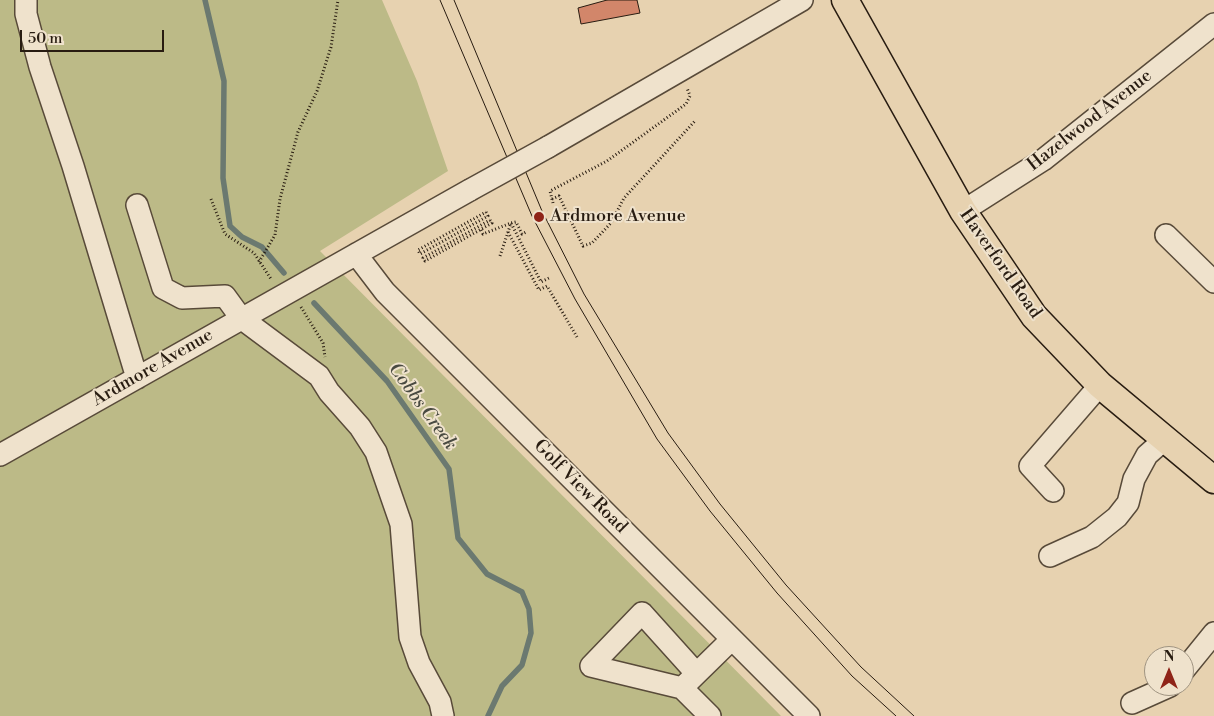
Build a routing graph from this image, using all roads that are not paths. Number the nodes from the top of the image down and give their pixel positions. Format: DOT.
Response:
graph roads {
  1 [pos="26,0"];
  2 [pos="802,0"];
  3 [pos="845,0"];
  4 [pos="1214,24"];
  5 [pos="137,205"];
  6 [pos="962,211"];
  7 [pos="1166,235"];
  8 [pos="356,254"];
  9 [pos="1214,282"];
  10 [pos="241,318"];
  11 [pos="137,378"];
  12 [pos="1100,385"];
  13 [pos="1165,439"];
  14 [pos="0,456"];
  15 [pos="1214,480"];
  16 [pos="1053,491"];
  17 [pos="1050,556"];
  18 [pos="1214,633"];
  19 [pos="732,639"];
  20 [pos="1194,658"];
  21 [pos="1146,696"];
  22 [pos="1132,702"];
  23 [pos="444,716"];
  24 [pos="710,716"];
  25 [pos="809,716"];
  1 -- 11 [label="street"];
  2 -- 8 [label="street, Ardmore Avenue, bridge"];
  3 -- 6 [label="main road, Haverford Road"];
  4 -- 6 [label="street, Hazelwood Avenue"];
  5 -- 10 [label="street"];
  6 -- 12 [label="main road, Haverford Road"];
  7 -- 9 [label="street"];
  8 -- 10 [label="street, Ardmore Avenue"];
  8 -- 19 [label="street, Golf View Road"];
  10 -- 11 [label="street, Ardmore Avenue"];
  10 -- 23 [label="street"];
  11 -- 14 [label="street, Ardmore Avenue"];
  12 -- 13 [label="main road, Haverford Road"];
  12 -- 16 [label="street"];
  13 -- 15 [label="main road, Haverford Road"];
  13 -- 17 [label="street"];
  18 -- 20 [label="street"];
  19 -- 24 [label="street"];
  19 -- 25 [label="street, Golf View Road"];
  21 -- 22 [label="street"];
}
